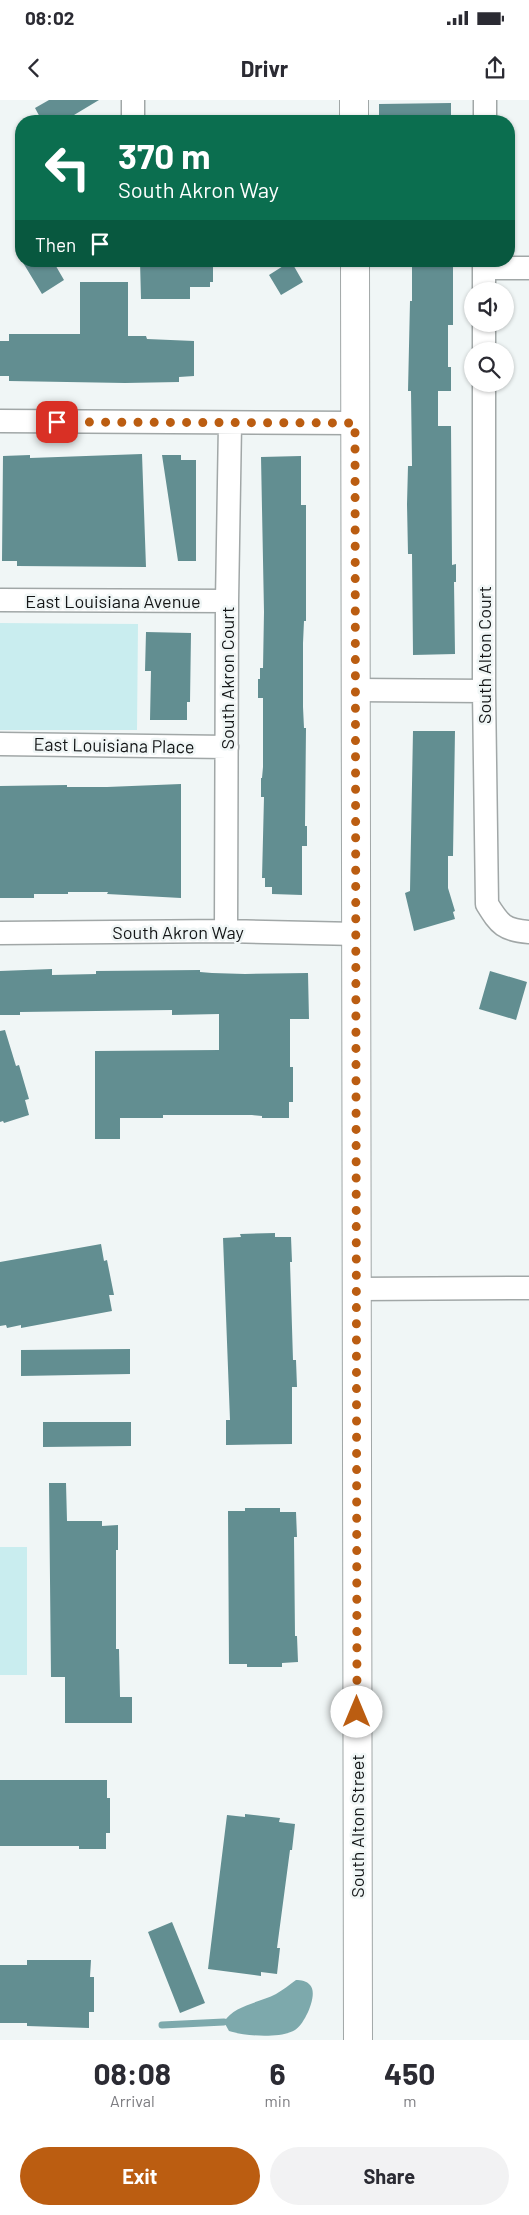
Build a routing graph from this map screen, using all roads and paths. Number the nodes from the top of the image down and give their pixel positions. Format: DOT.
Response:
graph roads {
  1 [pos="133,100"];
  2 [pos="354,100"];
  3 [pos="485,100"];
  4 [pos="133,115"];
  5 [pos="354,115"];
  6 [pos="485,115"];
  7 [pos="355,267"];
  8 [pos="484,267"];
  9 [pos="515,267"];
  10 [pos="529,268"];
  11 [pos="484,282"];
  12 [pos="484,392"];
  13 [pos="0,421"];
  14 [pos="355,423"];
  15 [pos="230,424"];
  16 [pos="0,600"];
  17 [pos="227,601"];
  18 [pos="356,690"];
  19 [pos="484,691"];
  20 [pos="0,744"];
  21 [pos="227,747"];
  22 [pos="226,931"];
  23 [pos="529,932"];
  24 [pos="0,933"];
  25 [pos="357,934"];
  26 [pos="529,1288"];
  27 [pos="357,1289"];
  28 [pos="358,2040"];
  1 -- 4 [label="street"];
  2 -- 5 [label="street"];
  3 -- 6 [label="street"];
  7 -- 14 [label="street, South Alton Street"];
  8 -- 11 [label="street"];
  9 -- 10 [label="street"];
  12 -- 19 [label="street, South Alton Court"];
  13 -- 15 [label="street"];
  14 -- 15 [label="street"];
  14 -- 18 [label="street, South Alton Street"];
  15 -- 17 [label="street, South Akron Court"];
  16 -- 17 [label="street, East Louisiana Avenue"];
  17 -- 21 [label="street, South Akron Court"];
  18 -- 19 [label="street"];
  18 -- 25 [label="street, South Alton Street"];
  19 -- 23 [label="street, South Alton Court"];
  20 -- 21 [label="street, East Louisiana Place"];
  21 -- 22 [label="street, South Akron Court"];
  22 -- 24 [label="street, South Akron Way"];
  22 -- 25 [label="street, South Akron Way"];
  25 -- 27 [label="street, South Alton Street"];
  26 -- 27 [label="street"];
  27 -- 28 [label="street, South Alton Street"];
}
